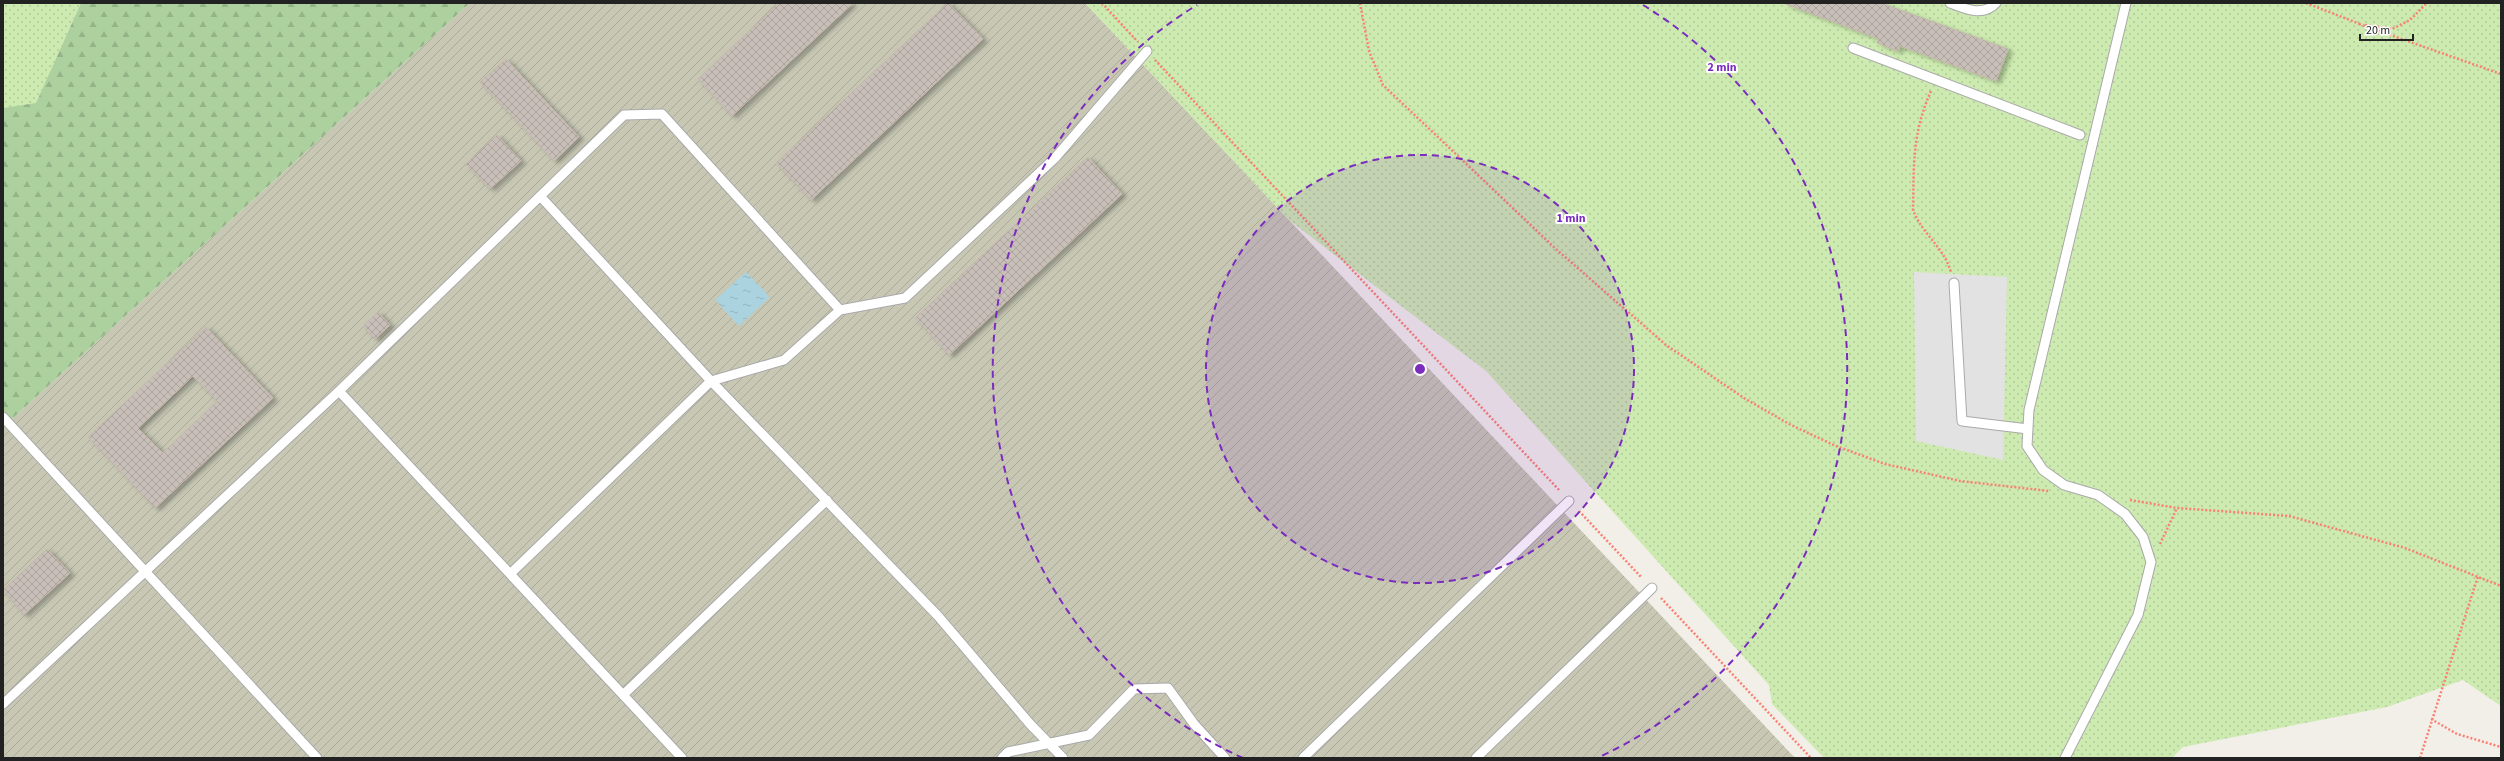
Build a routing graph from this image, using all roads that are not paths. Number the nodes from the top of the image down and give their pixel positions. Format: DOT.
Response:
graph roads {
  1 [pos="1950,3"];
  2 [pos="1996,3"];
  3 [pos="2126,3"];
  4 [pos="1852,48"];
  5 [pos="1147,51"];
  6 [pos="2080,134"];
  7 [pos="540,196"];
  8 [pos="1954,283"];
  9 [pos="840,310"];
  10 [pos="711,380"];
  11 [pos="340,391"];
  12 [pos="3,417"];
  13 [pos="2028,429"];
  14 [pos="827,500"];
  15 [pos="1569,501"];
  16 [pos="144,573"];
  17 [pos="510,574"];
  18 [pos="1652,588"];
  19 [pos="623,696"];
  20 [pos="3,704"];
  21 [pos="1048,742"];
  22 [pos="317,758"];
  23 [pos="682,758"];
  24 [pos="1002,758"];
  25 [pos="1063,758"];
  26 [pos="1225,758"];
  27 [pos="1302,758"];
  28 [pos="1476,758"];
  29 [pos="2065,758"];
  1 -- 2 [label="lane"];
  3 -- 13 [label="lane"];
  4 -- 6 [label="lane"];
  5 -- 9 [label="lane"];
  7 -- 9 [label="lane"];
  7 -- 10 [label="lane"];
  7 -- 11 [label="lane"];
  8 -- 13 [label="lane"];
  9 -- 10 [label="lane"];
  10 -- 14 [label="lane"];
  10 -- 17 [label="lane"];
  11 -- 16 [label="lane"];
  11 -- 17 [label="lane"];
  12 -- 16 [label="lane"];
  13 -- 29 [label="lane"];
  14 -- 19 [label="lane"];
  14 -- 21 [label="lane"];
  15 -- 27 [label="lane"];
  16 -- 20 [label="lane"];
  16 -- 22 [label="lane"];
  17 -- 19 [label="lane"];
  18 -- 28 [label="lane"];
  19 -- 23 [label="lane"];
  21 -- 24 [label="lane"];
  21 -- 25 [label="lane"];
  21 -- 26 [label="lane"];
}
